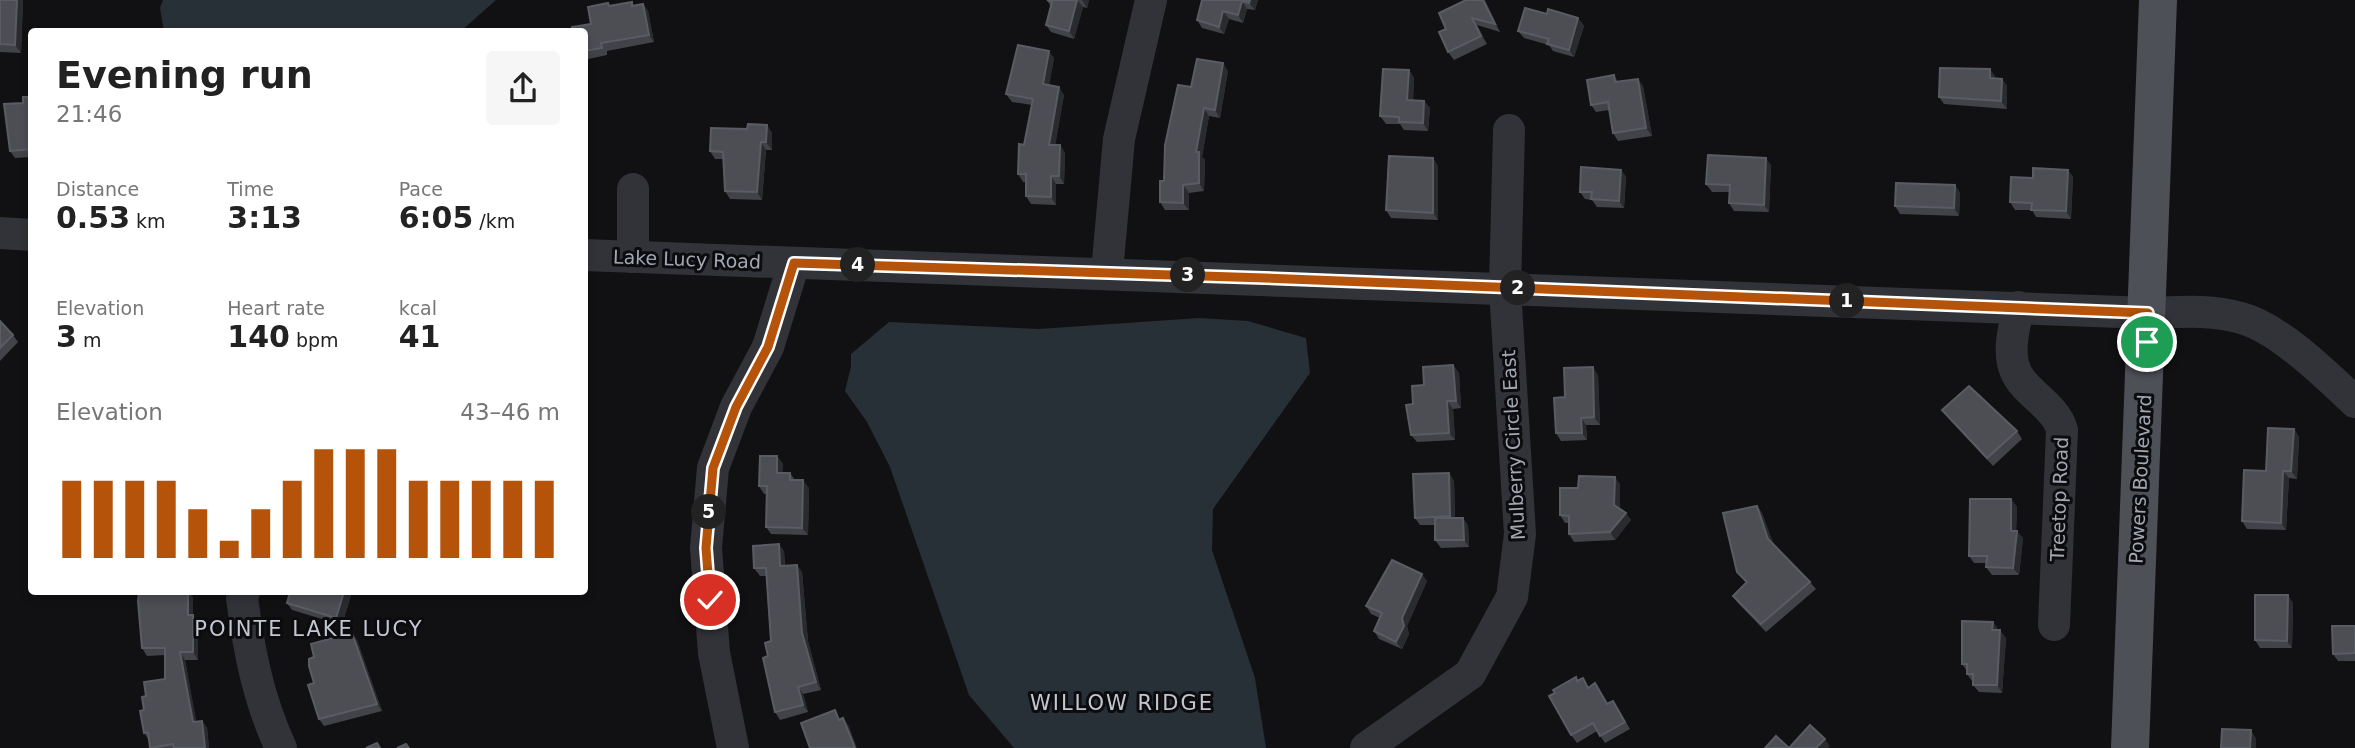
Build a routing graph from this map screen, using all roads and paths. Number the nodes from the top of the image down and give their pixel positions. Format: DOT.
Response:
graph roads {
  1 [pos="1151,0"];
  2 [pos="2158,0"];
  3 [pos="1509,130"];
  4 [pos="633,189"];
  5 [pos="0,233"];
  6 [pos="28,235"];
  7 [pos="588,255"];
  8 [pos="633,257"];
  9 [pos="794,263"];
  10 [pos="1107,272"];
  11 [pos="1505,288"];
  12 [pos="2018,307"];
  13 [pos="2148,313"];
  14 [pos="2355,402"];
  15 [pos="243,595"];
  16 [pos="2054,625"];
  17 [pos="281,748"];
  18 [pos="733,748"];
  19 [pos="1366,748"];
  20 [pos="2130,748"];
  1 -- 10 [label="street"];
  2 -- 13 [label="main road, Powers Boulevard"];
  3 -- 11 [label="street, Mulberry Circle East"];
  4 -- 8 [label="street"];
  5 -- 6 [label="street"];
  7 -- 8 [label="street, Lake Lucy Road"];
  8 -- 9 [label="street, Lake Lucy Road"];
  9 -- 10 [label="street, Lake Lucy Road"];
  9 -- 18 [label="street"];
  10 -- 11 [label="street, Lake Lucy Road"];
  11 -- 12 [label="street, Lake Lucy Road"];
  11 -- 19 [label="street, Mulberry Circle East"];
  12 -- 13 [label="street, Lake Lucy Road"];
  12 -- 16 [label="street, Treetop Road"];
  13 -- 14 [label="street, Lake Lucy Road"];
  13 -- 20 [label="main road, Powers Boulevard"];
  15 -- 17 [label="street"];
}
